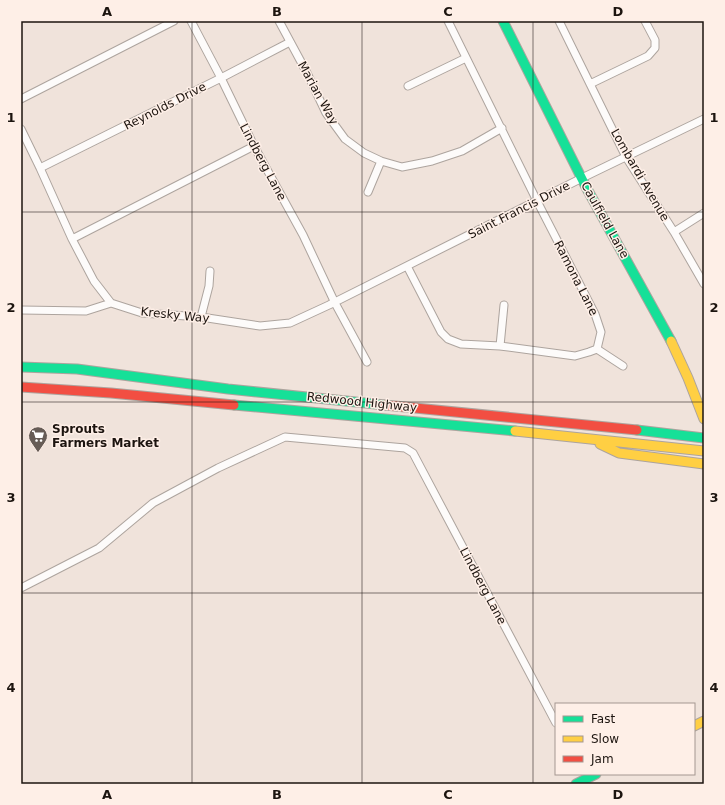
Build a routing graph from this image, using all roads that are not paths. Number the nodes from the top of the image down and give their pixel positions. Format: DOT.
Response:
graph roads {
  1 [pos="174,21"];
  2 [pos="191,21"];
  3 [pos="279,21"];
  4 [pos="448,21"];
  5 [pos="503,21"];
  6 [pos="559,21"];
  7 [pos="645,21"];
  8 [pos="290,42"];
  9 [pos="466,58"];
  10 [pos="221,78"];
  11 [pos="590,84"];
  12 [pos="408,86"];
  13 [pos="21,99"];
  14 [pos="704,119"];
  15 [pos="502,128"];
  16 [pos="21,129"];
  17 [pos="254,146"];
  18 [pos="626,157"];
  19 [pos="381,160"];
  20 [pos="40,168"];
  21 [pos="582,178"];
  22 [pos="368,192"];
  23 [pos="537,201"];
  24 [pos="704,213"];
  25 [pos="674,232"];
  26 [pos="72,239"];
  27 [pos="407,266"];
  28 [pos="210,271"];
  29 [pos="704,284"];
  30 [pos="111,303"];
  31 [pos="335,303"];
  32 [pos="504,305"];
  33 [pos="21,309"];
  34 [pos="201,317"];
  35 [pos="500,346"];
  36 [pos="596,349"];
  37 [pos="367,362"];
  38 [pos="623,366"];
  39 [pos="21,367"];
  40 [pos="21,387"];
  41 [pos="704,419"];
  42 [pos="586,438"];
  43 [pos="704,438"];
  44 [pos="704,451"];
  45 [pos="704,464"];
  46 [pos="21,588"];
  47 [pos="555,721"];
  48 [pos="704,721"];
  49 [pos="695,726"];
  50 [pos="586,779"];
  51 [pos="576,784"];
  1 -- 13 [label="street"];
  2 -- 10 [label="street, Lindberg Lane"];
  3 -- 8 [label="street, Marian Way"];
  4 -- 9 [label="street, Ramona Lane"];
  5 -- 21 [label="main road, Caulfield Lane"];
  6 -- 11 [label="street, Lombardi Avenue"];
  7 -- 11 [label="street"];
  8 -- 10 [label="street, Reynolds Drive"];
  8 -- 19 [label="street, Marian Way"];
  9 -- 12 [label="street"];
  9 -- 15 [label="street, Ramona Lane"];
  10 -- 17 [label="street, Lindberg Lane"];
  10 -- 20 [label="street, Reynolds Drive"];
  11 -- 18 [label="street, Lombardi Avenue"];
  14 -- 18 [label="street, Saint Francis Drive"];
  15 -- 19 [label="street, Marian Way"];
  15 -- 23 [label="street, Ramona Lane"];
  16 -- 20 [label="street"];
  17 -- 26 [label="street"];
  17 -- 31 [label="street, Lindberg Lane"];
  18 -- 21 [label="street, Saint Francis Drive"];
  18 -- 25 [label="street, Lombardi Avenue"];
  19 -- 22 [label="street"];
  20 -- 26 [label="street"];
  21 -- 23 [label="street, Saint Francis Drive"];
  21 -- 41 [label="main road, Caulfield Lane"];
  23 -- 27 [label="street, Saint Francis Drive"];
  23 -- 36 [label="street, Ramona Lane"];
  24 -- 25 [label="street"];
  25 -- 29 [label="street, Lombardi Avenue"];
  26 -- 30 [label="street"];
  27 -- 31 [label="street, Saint Francis Drive"];
  27 -- 35 [label="street"];
  28 -- 34 [label="street"];
  30 -- 33 [label="street"];
  30 -- 34 [label="street, Kresky Way"];
  31 -- 34 [label="street, Kresky Way"];
  31 -- 37 [label="street, Lindberg Lane"];
  32 -- 35 [label="street"];
  35 -- 36 [label="street"];
  36 -- 38 [label="street"];
  39 -- 43 [label="main road, Redwood Highway"];
  40 -- 42 [label="main road, Redwood Highway"];
  42 -- 44 [label="main road, Redwood Highway"];
  42 -- 45 [label="main road"];
  46 -- 47 [label="street, Lindberg Lane"];
  48 -- 49 [label="main road"];
  50 -- 51 [label="main road"];
}
